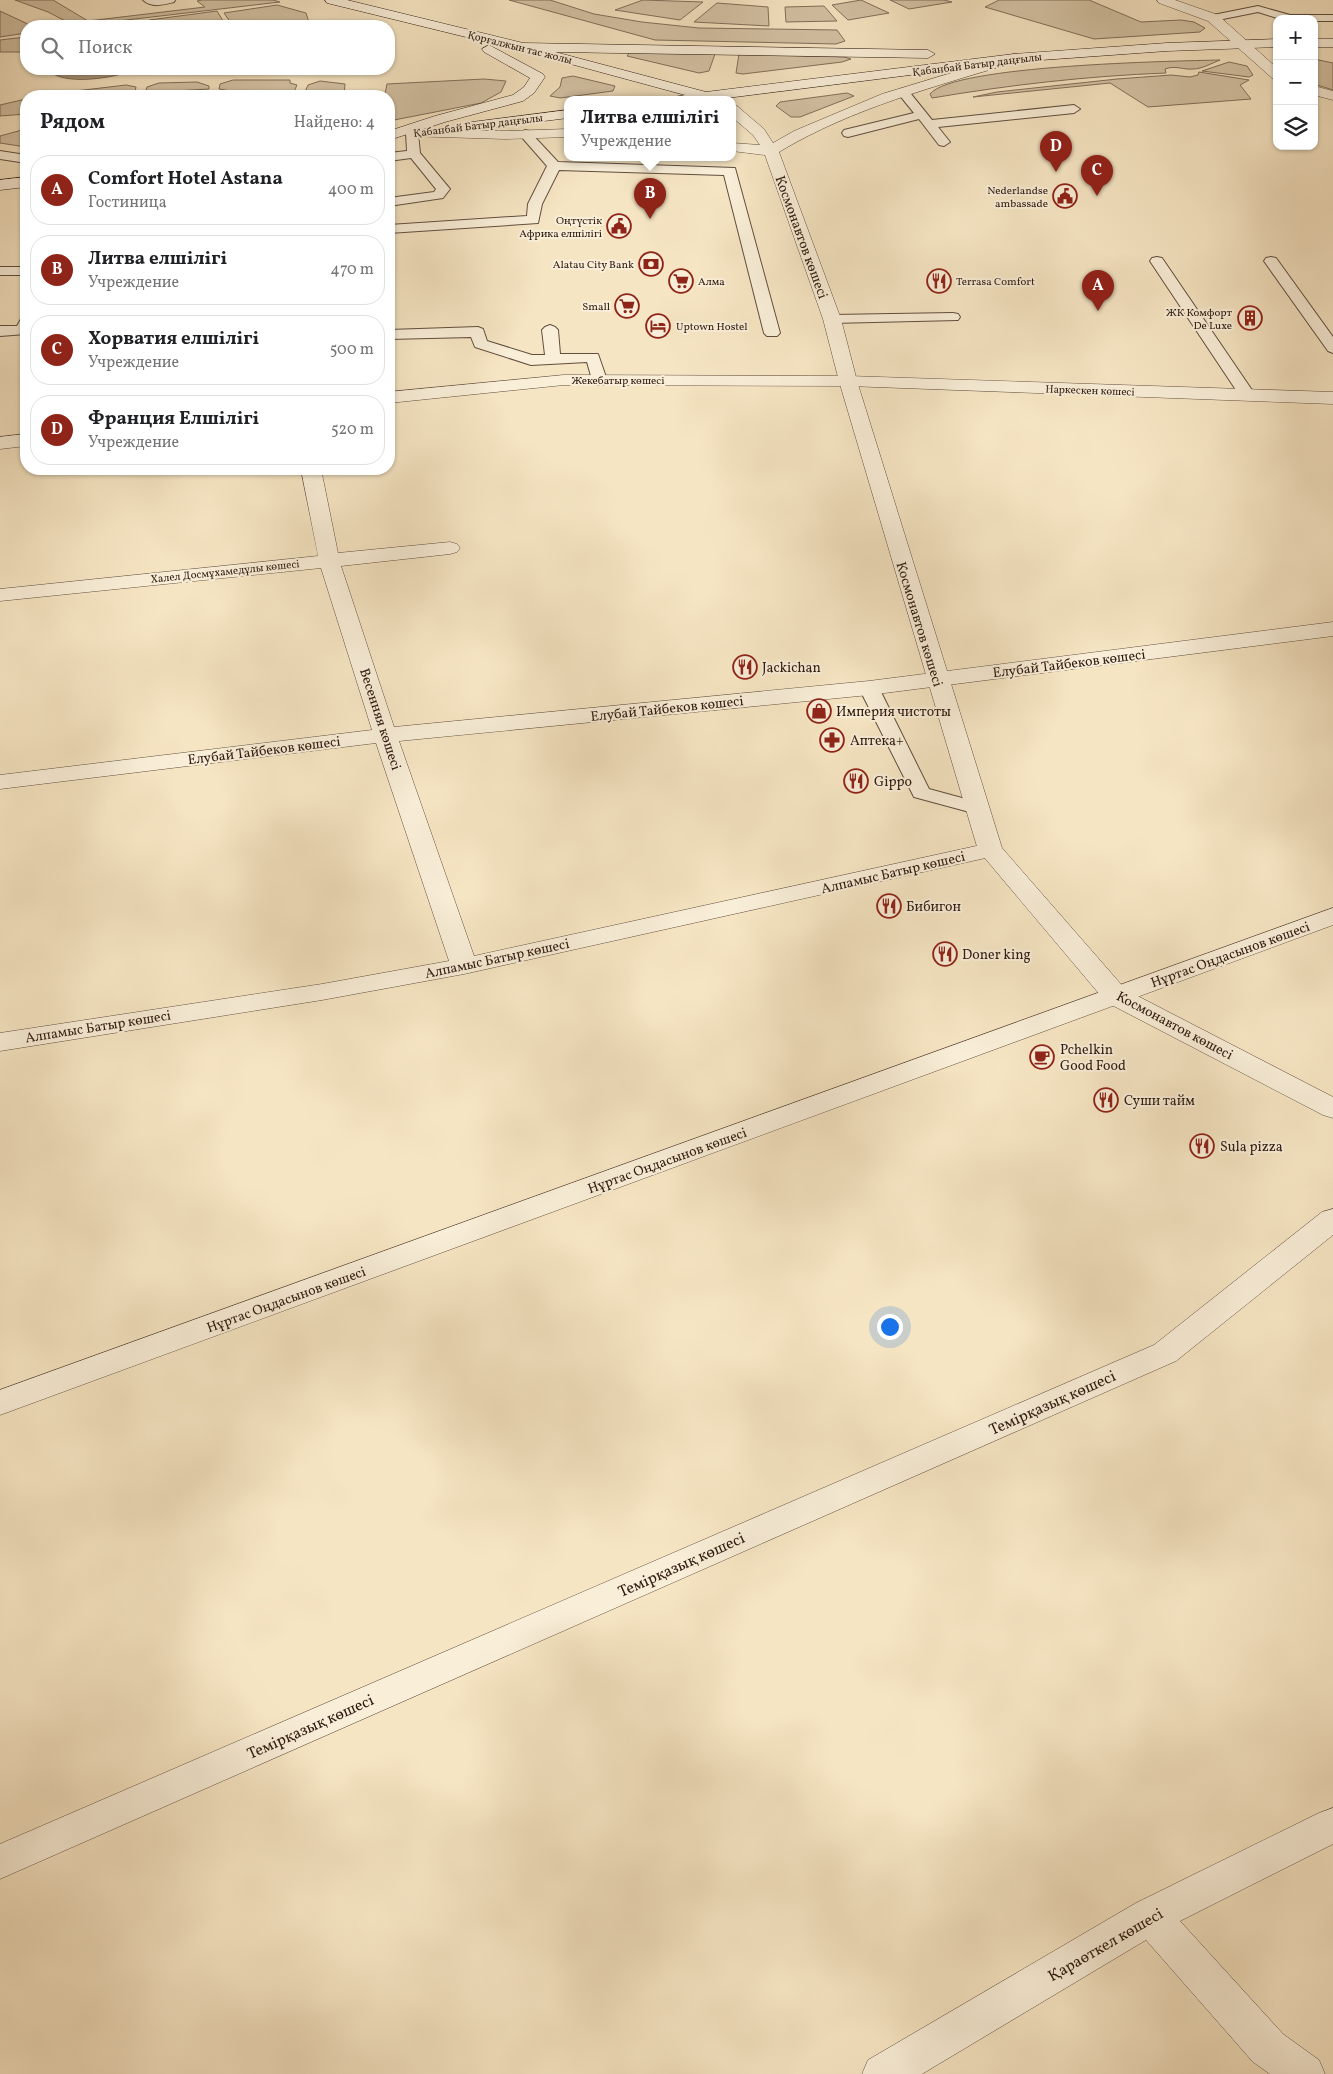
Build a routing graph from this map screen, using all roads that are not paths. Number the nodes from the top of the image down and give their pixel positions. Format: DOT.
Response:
graph roads {
  1 [pos="148,0"];
  2 [pos="170,0"];
  3 [pos="331,0"];
  4 [pos="1163,0"];
  5 [pos="1233,1"];
  6 [pos="1258,9"];
  7 [pos="1212,18"];
  8 [pos="1333,18"];
  9 [pos="443,27"];
  10 [pos="1273,43"];
  11 [pos="1318,43"];
  12 [pos="1333,43"];
  13 [pos="1242,44"];
  14 [pos="523,47"];
  15 [pos="1107,51"];
  16 [pos="1014,58"];
  17 [pos="1273,71"];
  18 [pos="1318,91"];
  19 [pos="903,92"];
  20 [pos="702,96"];
  21 [pos="733,96"];
  22 [pos="1333,96"];
  23 [pos="1074,109"];
  24 [pos="736,112"];
  25 [pos="564,115"];
  26 [pos="926,120"];
  27 [pos="564,133"];
  28 [pos="848,133"];
  29 [pos="395,134"];
  30 [pos="412,134"];
  31 [pos="525,134"];
  32 [pos="395,135"];
  33 [pos="944,142"];
  34 [pos="736,147"];
  35 [pos="771,151"];
  36 [pos="414,154"];
  37 [pos="0,155"];
  38 [pos="395,156"];
  39 [pos="20,158"];
  40 [pos="554,166"];
  41 [pos="20,183"];
  42 [pos="0,185"];
  43 [pos="395,201"];
  44 [pos="395,229"];
  45 [pos="1158,261"];
  46 [pos="1271,261"];
  47 [pos="0,271"];
  48 [pos="20,271"];
  49 [pos="953,317"];
  50 [pos="832,319"];
  51 [pos="550,330"];
  52 [pos="0,331"];
  53 [pos="20,331"];
  54 [pos="772,333"];
  55 [pos="395,335"];
  56 [pos="1333,348"];
  57 [pos="553,359"];
  58 [pos="599,380"];
  59 [pos="848,381"];
  60 [pos="1248,396"];
  61 [pos="395,397"];
  62 [pos="1333,398"];
  63 [pos="20,441"];
  64 [pos="0,443"];
  65 [pos="312,475"];
  66 [pos="450,548"];
  67 [pos="330,560"];
  68 [pos="0,595"];
  69 [pos="1333,629"];
  70 [pos="937,680"];
  71 [pos="869,688"];
  72 [pos="385,735"];
  73 [pos="0,782"];
  74 [pos="977,808"];
  75 [pos="990,850"];
  76 [pos="1333,916"];
  77 [pos="464,966"];
  78 [pos="1116,996"];
  79 [pos="0,1042"];
  80 [pos="1333,1109"];
  81 [pos="1333,1219"];
  82 [pos="0,1403"];
  83 [pos="1333,1825"];
  84 [pos="0,1862"];
  85 [pos="1150,1916"];
  86 [pos="883,2074"];
  87 [pos="1304,2074"];
  1 -- 2 [label="lane"];
  3 -- 9 [label="street, Қорғалжын тас жолы"];
  4 -- 7 [label="street"];
  5 -- 6 [label="lane"];
  6 -- 7 [label="lane"];
  6 -- 8 [label="lane"];
  7 -- 13 [label="street"];
  9 -- 14 [label="street, Қорғалжын тас жолы"];
  9 -- 29 [label="street"];
  10 -- 13 [label="street, Қабанбай Батыр даңғылы"];
  11 -- 12 [label="street"];
  13 -- 15 [label="street, Қабанбай Батыр даңғылы"];
  13 -- 17 [label="street"];
  14 -- 15 [label="street"];
  14 -- 20 [label="street, Қорғалжын тас жолы"];
  15 -- 16 [label="street, Қабанбай Батыр даңғылы"];
  16 -- 19 [label="street"];
  16 -- 21 [label="street, Қабанбай Батыр даңғылы"];
  18 -- 22 [label="street"];
  19 -- 26 [label="lane"];
  19 -- 35 [label="street"];
  23 -- 26 [label="lane"];
  24 -- 35 [label="street, Космонавтов көшесі"];
  25 -- 30 [label="street, Қабанбай Батыр даңғылы"];
  26 -- 28 [label="lane"];
  26 -- 33 [label="lane"];
  27 -- 31 [label="street"];
  30 -- 31 [label="street"];
  30 -- 32 [label="street, Қабанбай Батыр даңғылы"];
  30 -- 36 [label="lane"];
  31 -- 40 [label="lane"];
  34 -- 35 [label="street"];
  35 -- 50 [label="street, Космонавтов көшесі"];
  36 -- 38 [label="lane"];
  36 -- 43 [label="lane"];
  37 -- 39 [label="lane"];
  40 -- 44 [label="lane"];
  40 -- 54 [label="lane"];
  41 -- 42 [label="street"];
  45 -- 60 [label="lane"];
  46 -- 56 [label="lane"];
  47 -- 48 [label="lane"];
  49 -- 50 [label="lane"];
  50 -- 59 [label="street, Космонавтов көшесі"];
  51 -- 57 [label="lane"];
  52 -- 53 [label="lane"];
  55 -- 57 [label="lane"];
  57 -- 58 [label="lane"];
  58 -- 59 [label="street, Жекебатыр көшесі"];
  58 -- 61 [label="street, Жекебатыр көшесі"];
  59 -- 60 [label="street, Наркескен көшесі"];
  59 -- 70 [label="street, Космонавтов көшесі"];
  60 -- 62 [label="street, Наркескен көшесі"];
  63 -- 64 [label="street"];
  65 -- 67 [label="street, Весенняя көшесі"];
  66 -- 67 [label="street, Халел Досмұхамедұлы көшесі"];
  67 -- 68 [label="street, Халел Досмұхамедұлы көшесі"];
  67 -- 72 [label="street, Весенняя көшесі"];
  69 -- 70 [label="street, Елубай Тайбеков көшесі"];
  70 -- 71 [label="street, Елубай Тайбеков көшесі"];
  70 -- 74 [label="street, Космонавтов көшесі"];
  71 -- 72 [label="street, Елубай Тайбеков көшесі"];
  71 -- 74 [label="lane"];
  72 -- 73 [label="street, Елубай Тайбеков көшесі"];
  72 -- 77 [label="street, Весенняя көшесі"];
  74 -- 75 [label="street, Космонавтов көшесі"];
  75 -- 77 [label="street, Алпамыс Батыр көшесі"];
  75 -- 78 [label="street, Космонавтов көшесі"];
  76 -- 78 [label="street, Нұртас Оңдасынов көшесі"];
  77 -- 79 [label="street, Алпамыс Батыр көшесі"];
  78 -- 80 [label="street, Космонавтов көшесі"];
  78 -- 82 [label="street, Нұртас Оңдасынов көшесі"];
  81 -- 84 [label="street, Темірқазық көшесі"];
  83 -- 85 [label="street, Қараөткел көшесі"];
  85 -- 86 [label="street, Қараөткел көшесі"];
  85 -- 87 [label="street"];
}
